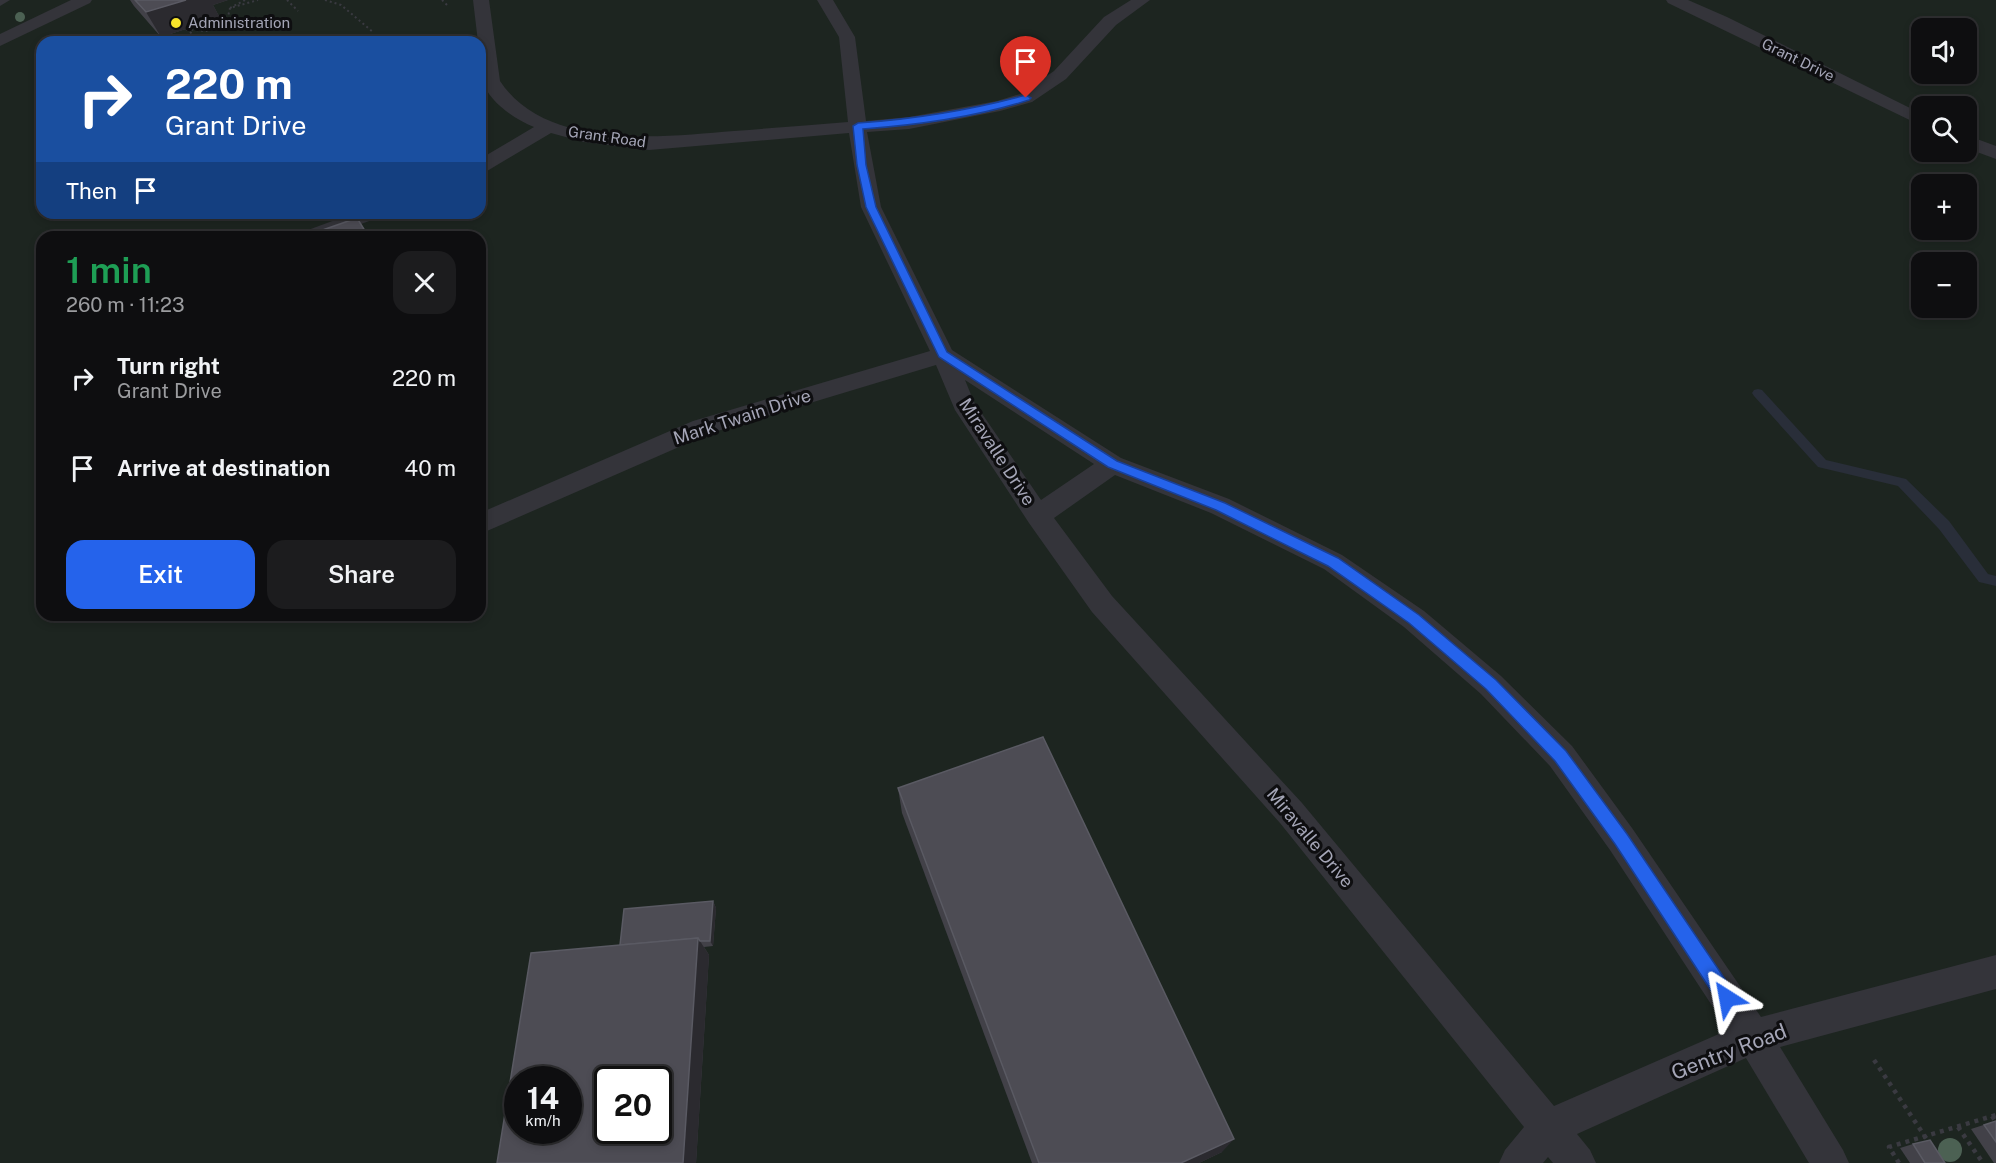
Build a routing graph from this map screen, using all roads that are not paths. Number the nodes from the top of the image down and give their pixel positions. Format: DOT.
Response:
graph roads {
  1 [pos="84,0"];
  2 [pos="481,0"];
  3 [pos="825,0"];
  4 [pos="1142,0"];
  5 [pos="1674,0"];
  6 [pos="485,36"];
  7 [pos="0,40"];
  8 [pos="486,40"];
  9 [pos="1911,116"];
  10 [pos="858,126"];
  11 [pos="548,127"];
  12 [pos="1977,145"];
  13 [pos="1996,153"];
  14 [pos="486,163"];
  15 [pos="356,219"];
  16 [pos="324,231"];
  17 [pos="943,355"];
  18 [pos="1112,464"];
  19 [pos="1038,516"];
  20 [pos="486,521"];
  21 [pos="1996,972"];
  22 [pos="1753,1037"];
  23 [pos="1549,1127"];
  24 [pos="1518,1163"];
  25 [pos="1577,1163"];
  26 [pos="1830,1163"];
  1 -- 7 [label="lane"];
  2 -- 6 [label="lane, Grant Road"];
  3 -- 10 [label="lane, Miravalle Drive"];
  4 -- 10 [label="lane"];
  5 -- 9 [label="lane, Grant Drive"];
  8 -- 11 [label="lane, Grant Road"];
  10 -- 11 [label="lane, Grant Road"];
  10 -- 17 [label="lane, Miravalle Drive"];
  11 -- 14 [label="lane"];
  12 -- 13 [label="lane"];
  15 -- 16 [label="lane"];
  17 -- 18 [label="lane, Miravalle Drive"];
  17 -- 19 [label="lane, Miravalle Drive"];
  17 -- 20 [label="lane, Mark Twain Drive"];
  18 -- 19 [label="lane, Miravalle Drive"];
  18 -- 22 [label="lane, Miravalle Drive"];
  19 -- 23 [label="lane, Miravalle Drive"];
  21 -- 22 [label="lane, Gentry Road"];
  22 -- 23 [label="lane, Gentry Road"];
  22 -- 26 [label="lane, Miravalle Drive"];
  23 -- 24 [label="lane, Gentry Road"];
  23 -- 25 [label="lane, Miravalle Drive"];
}
